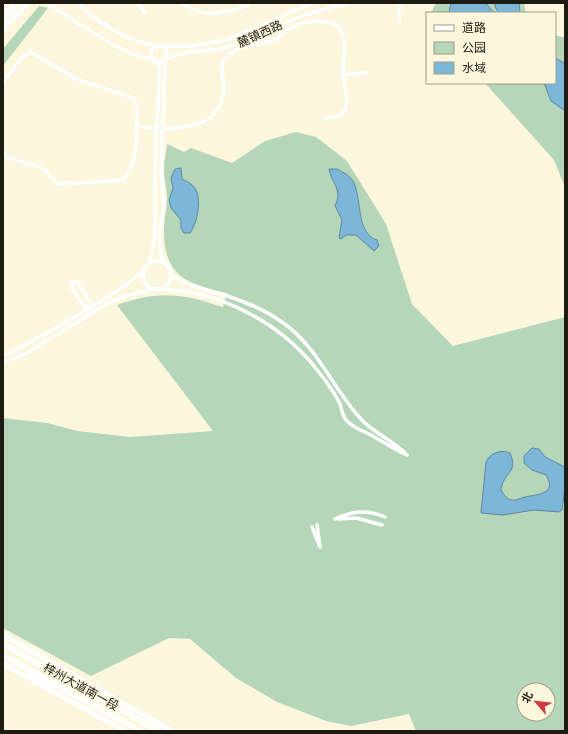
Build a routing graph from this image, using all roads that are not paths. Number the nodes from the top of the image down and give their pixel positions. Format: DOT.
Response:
graph roads {
  1 [pos="16,3"];
  2 [pos="27,3"];
  3 [pos="46,3"];
  4 [pos="78,3"];
  5 [pos="138,3"];
  6 [pos="182,3"];
  7 [pos="312,3"];
  8 [pos="353,3"];
  9 [pos="399,3"];
  10 [pos="248,6"];
  11 [pos="145,13"];
  12 [pos="3,18"];
  13 [pos="399,21"];
  14 [pos="3,29"];
  15 [pos="158,46"];
  16 [pos="162,46"];
  17 [pos="165,60"];
  18 [pos="154,61"];
  19 [pos="367,73"];
  20 [pos="343,74"];
  21 [pos="3,82"];
  22 [pos="323,118"];
  23 [pos="136,127"];
  24 [pos="156,128"];
  25 [pos="162,129"];
  26 [pos="3,154"];
  27 [pos="155,172"];
  28 [pos="161,172"];
  29 [pos="154,237"];
  30 [pos="159,238"];
  31 [pos="165,264"];
  32 [pos="146,267"];
  33 [pos="171,275"];
  34 [pos="155,289"];
  35 [pos="160,289"];
  36 [pos="204,293"];
  37 [pos="92,305"];
  38 [pos="86,309"];
  39 [pos="90,315"];
  40 [pos="3,355"];
  41 [pos="3,363"];
  42 [pos="385,517"];
  43 [pos="317,525"];
  44 [pos="382,526"];
  45 [pos="312,527"];
  46 [pos="3,636"];
  47 [pos="3,644"];
  48 [pos="3,655"];
  49 [pos="12,660"];
  50 [pos="3,664"];
  51 [pos="72,702"];
  52 [pos="122,730"];
  53 [pos="140,731"];
  54 [pos="159,731"];
  55 [pos="172,731"];
  1 -- 12 [label="highway"];
  2 -- 14 [label="highway"];
  3 -- 18 [label="street"];
  4 -- 15 [label="street"];
  5 -- 11 [label="street"];
  6 -- 10 [label="street"];
  7 -- 16 [label="street"];
  8 -- 17 [label="street, 麓镇西路"];
  9 -- 13 [label="street"];
  15 -- 16 [label="street"];
  15 -- 18 [label="street"];
  16 -- 17 [label="street"];
  17 -- 18 [label="street"];
  17 -- 25 [label="street"];
  18 -- 24 [label="street"];
  19 -- 20 [label="street"];
  20 -- 22 [label="street"];
  20 -- 25 [label="street"];
  21 -- 23 [label="street"];
  23 -- 24 [label="street"];
  23 -- 26 [label="street"];
  24 -- 25 [label="street"];
  24 -- 27 [label="street"];
  25 -- 28 [label="street"];
  27 -- 28 [label="street"];
  27 -- 29 [label="street"];
  28 -- 30 [label="street"];
  29 -- 30 [label="street"];
  29 -- 32 [label="street"];
  30 -- 31 [label="street"];
  31 -- 32 [label="street"];
  31 -- 33 [label="street"];
  32 -- 34 [label="street"];
  32 -- 37 [label="street"];
  33 -- 35 [label="street"];
  33 -- 36 [label="street"];
  34 -- 35 [label="street"];
  34 -- 39 [label="street"];
  35 -- 36 [label="street"];
  36 -- 36 [label="street"];
  37 -- 38 [label="street"];
  37 -- 38 [label="street"];
  37 -- 39 [label="street"];
  38 -- 39 [label="street"];
  38 -- 40 [label="street"];
  39 -- 41 [label="street"];
  42 -- 44 [label="street"];
  43 -- 45 [label="street"];
  46 -- 55 [label="main road"];
  47 -- 54 [label="highway, 梓州大道南一段"];
  48 -- 49 [label="highway, 梓州大道南一段"];
  49 -- 51 [label="main road"];
  49 -- 53 [label="highway, 梓州大道南一段"];
  50 -- 51 [label="main road"];
  51 -- 52 [label="main road"];
}
